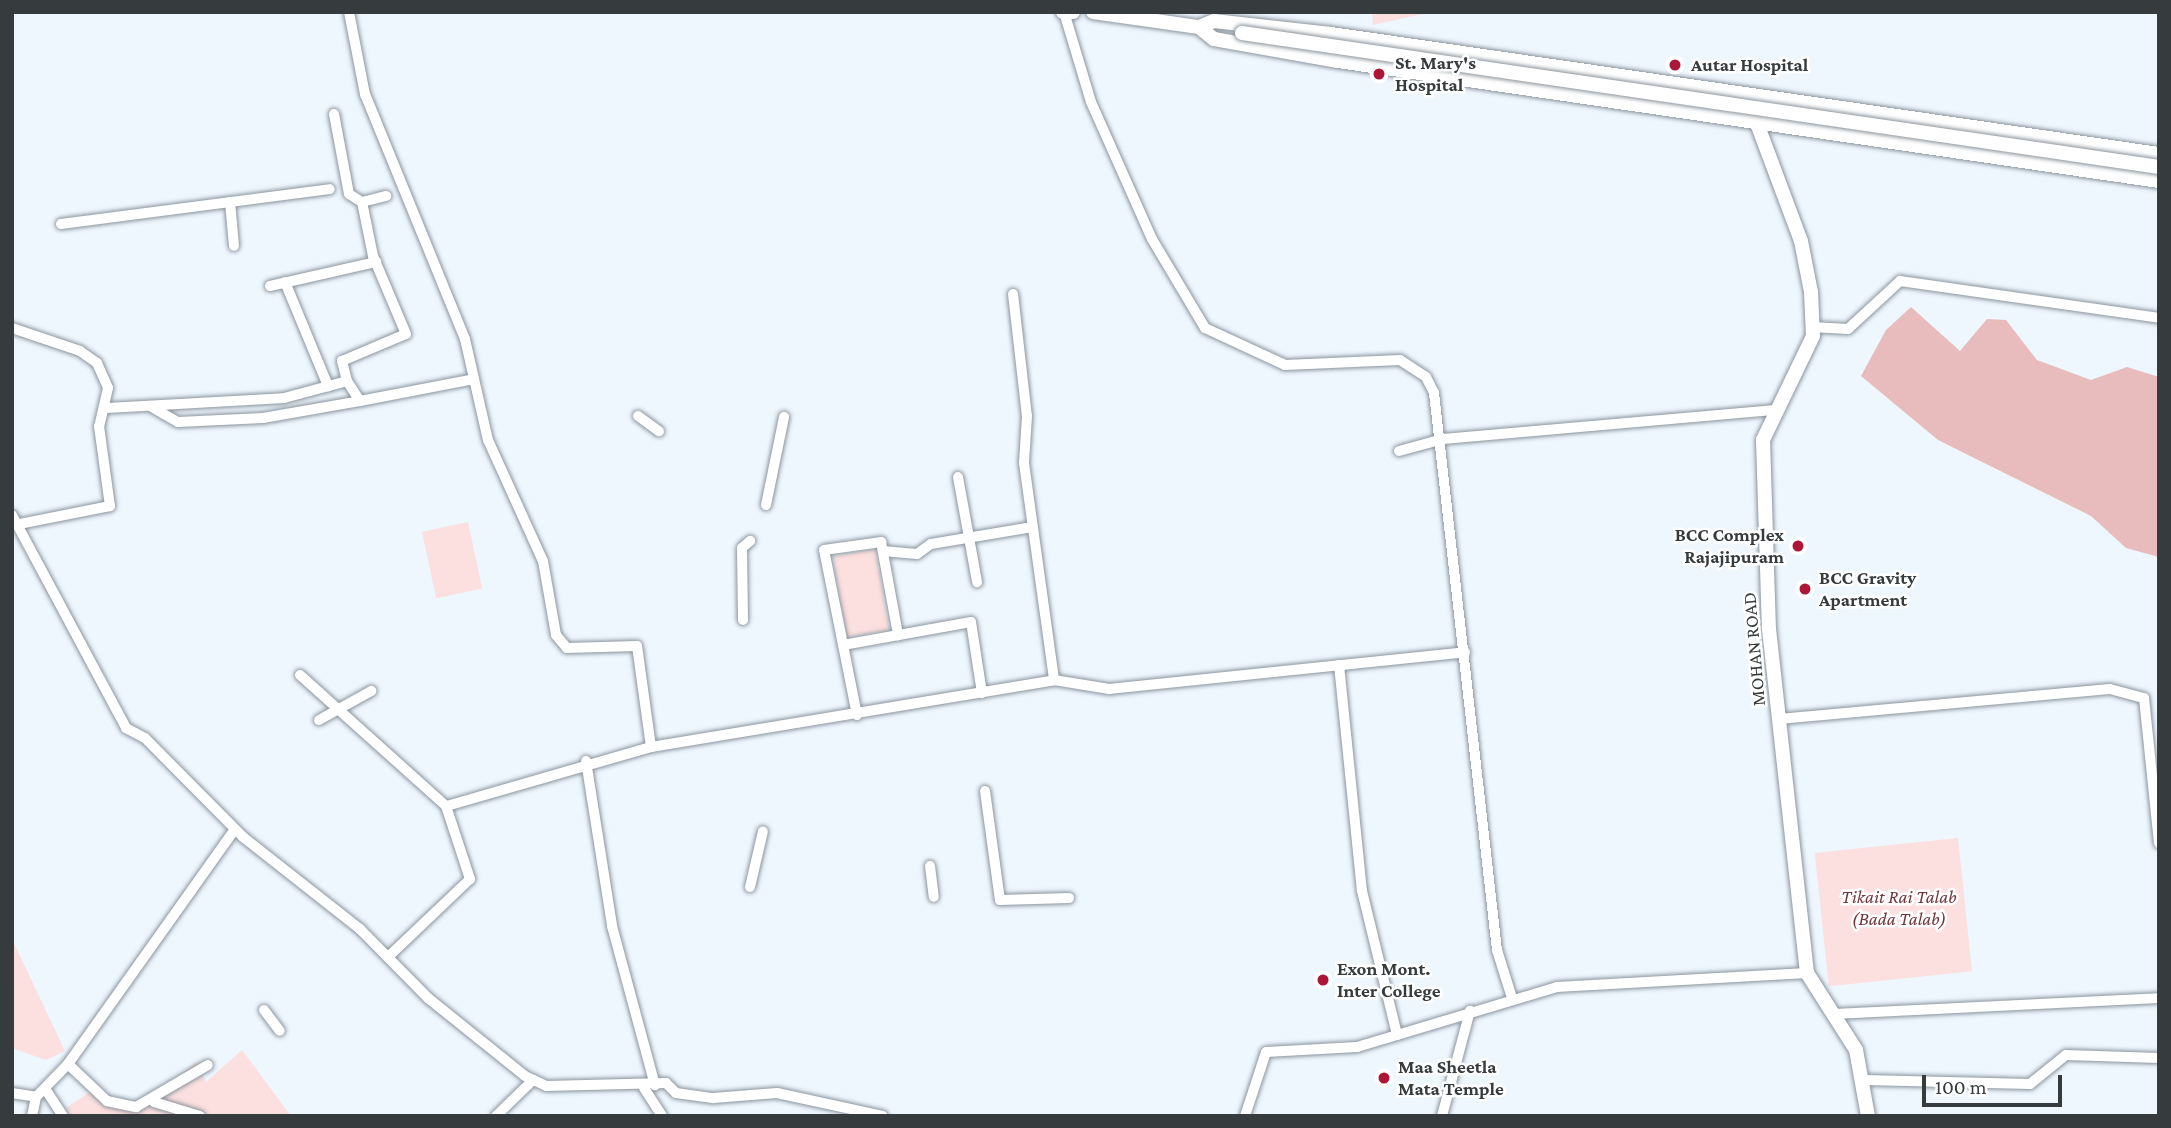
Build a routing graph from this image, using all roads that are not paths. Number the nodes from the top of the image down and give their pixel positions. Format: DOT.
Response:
graph roads {
  1 [pos="349,12"];
  2 [pos="1064,12"];
  3 [pos="1073,12"];
  4 [pos="1093,12"];
  5 [pos="1121,14"];
  6 [pos="1199,27"];
  7 [pos="1751,99"];
  8 [pos="334,114"];
  9 [pos="1753,118"];
  10 [pos="2159,154"];
  11 [pos="2159,167"];
  12 [pos="2159,181"];
  13 [pos="330,189"];
  14 [pos="386,196"];
  15 [pos="230,202"];
  16 [pos="362,202"];
  17 [pos="61,224"];
  18 [pos="234,246"];
  19 [pos="376,262"];
  20 [pos="285,282"];
  21 [pos="270,286"];
  22 [pos="1013,294"];
  23 [pos="2159,318"];
  24 [pos="1812,327"];
  25 [pos="12,328"];
  26 [pos="474,379"];
  27 [pos="347,381"];
  28 [pos="328,386"];
  29 [pos="360,401"];
  30 [pos="215,402"];
  31 [pos="150,406"];
  32 [pos="107,408"];
  33 [pos="1776,410"];
  34 [pos="638,416"];
  35 [pos="785,417"];
  36 [pos="216,420"];
  37 [pos="659,431"];
  38 [pos="1443,439"];
  39 [pos="1399,451"];
  40 [pos="958,477"];
  41 [pos="766,505"];
  42 [pos="16,520"];
  43 [pos="1033,527"];
  44 [pos="969,538"];
  45 [pos="750,541"];
  46 [pos="883,551"];
  47 [pos="977,582"];
  48 [pos="743,621"];
  49 [pos="898,635"];
  50 [pos="843,645"];
  51 [pos="1465,652"];
  52 [pos="1339,665"];
  53 [pos="300,675"];
  54 [pos="1054,680"];
  55 [pos="371,691"];
  56 [pos="982,693"];
  57 [pos="344,708"];
  58 [pos="857,715"];
  59 [pos="1779,719"];
  60 [pos="318,720"];
  61 [pos="650,747"];
  62 [pos="586,761"];
  63 [pos="985,790"];
  64 [pos="446,807"];
  65 [pos="234,830"];
  66 [pos="762,831"];
  67 [pos="2159,843"];
  68 [pos="930,866"];
  69 [pos="750,887"];
  70 [pos="934,897"];
  71 [pos="1069,898"];
  72 [pos="388,957"];
  73 [pos="1807,973"];
  74 [pos="1511,998"];
  75 [pos="2159,998"];
  76 [pos="264,1010"];
  77 [pos="1470,1011"];
  78 [pos="1835,1014"];
  79 [pos="280,1031"];
  80 [pos="1397,1035"];
  81 [pos="2159,1058"];
  82 [pos="68,1064"];
  83 [pos="208,1065"];
  84 [pos="533,1080"];
  85 [pos="1865,1080"];
  86 [pos="649,1086"];
  87 [pos="46,1090"];
  88 [pos="12,1093"];
  89 [pos="36,1097"];
  90 [pos="154,1102"];
  91 [pos="32,1116"];
  92 [pos="63,1116"];
  93 [pos="200,1116"];
  94 [pos="496,1116"];
  95 [pos="662,1116"];
  96 [pos="883,1116"];
  97 [pos="1245,1116"];
  98 [pos="1442,1116"];
  99 [pos="1868,1116"];
  1 -- 26 [label="street"];
  2 -- 3 [label="main road"];
  2 -- 38 [label="street"];
  4 -- 5 [label="main road"];
  5 -- 6 [label="main road"];
  6 -- 7 [label="main road"];
  6 -- 9 [label="main road"];
  6 -- 11 [label="main road, bridge"];
  7 -- 9 [label="main road"];
  7 -- 10 [label="main road"];
  8 -- 16 [label="street"];
  9 -- 12 [label="main road"];
  9 -- 24 [label="main road"];
  13 -- 15 [label="street"];
  14 -- 16 [label="street"];
  15 -- 17 [label="street"];
  15 -- 18 [label="street"];
  16 -- 19 [label="street"];
  19 -- 20 [label="street"];
  19 -- 27 [label="street"];
  20 -- 21 [label="street"];
  20 -- 28 [label="street"];
  22 -- 43 [label="street"];
  23 -- 24 [label="street"];
  24 -- 33 [label="main road, MOHAN ROAD"];
  25 -- 32 [label="street"];
  26 -- 29 [label="street"];
  26 -- 61 [label="street"];
  27 -- 28 [label="street"];
  27 -- 29 [label="street"];
  28 -- 30 [label="street"];
  29 -- 36 [label="street"];
  30 -- 31 [label="street"];
  30 -- 36 [label="street"];
  31 -- 32 [label="street"];
  31 -- 36 [label="street"];
  32 -- 42 [label="street"];
  33 -- 38 [label="street"];
  33 -- 59 [label="main road, MOHAN ROAD"];
  34 -- 37 [label="street"];
  35 -- 41 [label="street"];
  38 -- 39 [label="street"];
  38 -- 51 [label="street"];
  40 -- 44 [label="street"];
  42 -- 65 [label="street"];
  43 -- 44 [label="street"];
  43 -- 54 [label="street"];
  44 -- 46 [label="street"];
  44 -- 47 [label="street"];
  45 -- 48 [label="street"];
  46 -- 49 [label="street"];
  46 -- 50 [label="street"];
  49 -- 50 [label="street"];
  49 -- 56 [label="street"];
  50 -- 58 [label="street"];
  51 -- 52 [label="street"];
  51 -- 74 [label="street"];
  52 -- 54 [label="street"];
  52 -- 80 [label="street"];
  53 -- 57 [label="street"];
  54 -- 56 [label="street"];
  55 -- 57 [label="street"];
  56 -- 58 [label="street"];
  57 -- 60 [label="street"];
  57 -- 64 [label="street"];
  58 -- 61 [label="street"];
  59 -- 67 [label="street"];
  59 -- 73 [label="main road, MOHAN ROAD"];
  61 -- 62 [label="street"];
  62 -- 64 [label="street"];
  62 -- 86 [label="street"];
  63 -- 71 [label="street"];
  64 -- 72 [label="street"];
  65 -- 72 [label="street"];
  65 -- 82 [label="street"];
  66 -- 69 [label="street"];
  68 -- 70 [label="street"];
  72 -- 84 [label="street"];
  73 -- 74 [label="street"];
  73 -- 78 [label="main road, MOHAN ROAD"];
  74 -- 77 [label="street"];
  75 -- 78 [label="street"];
  76 -- 79 [label="street"];
  77 -- 80 [label="street"];
  77 -- 98 [label="street"];
  78 -- 85 [label="main road, MOHAN ROAD"];
  80 -- 97 [label="street"];
  81 -- 85 [label="street"];
  82 -- 87 [label="street"];
  82 -- 90 [label="street"];
  83 -- 90 [label="street"];
  84 -- 86 [label="street"];
  84 -- 94 [label="street"];
  85 -- 99 [label="main road, MOHAN ROAD"];
  86 -- 95 [label="street"];
  86 -- 96 [label="street"];
  87 -- 89 [label="street"];
  87 -- 92 [label="street"];
  88 -- 89 [label="street"];
  89 -- 91 [label="street"];
  90 -- 93 [label="street"];
}
